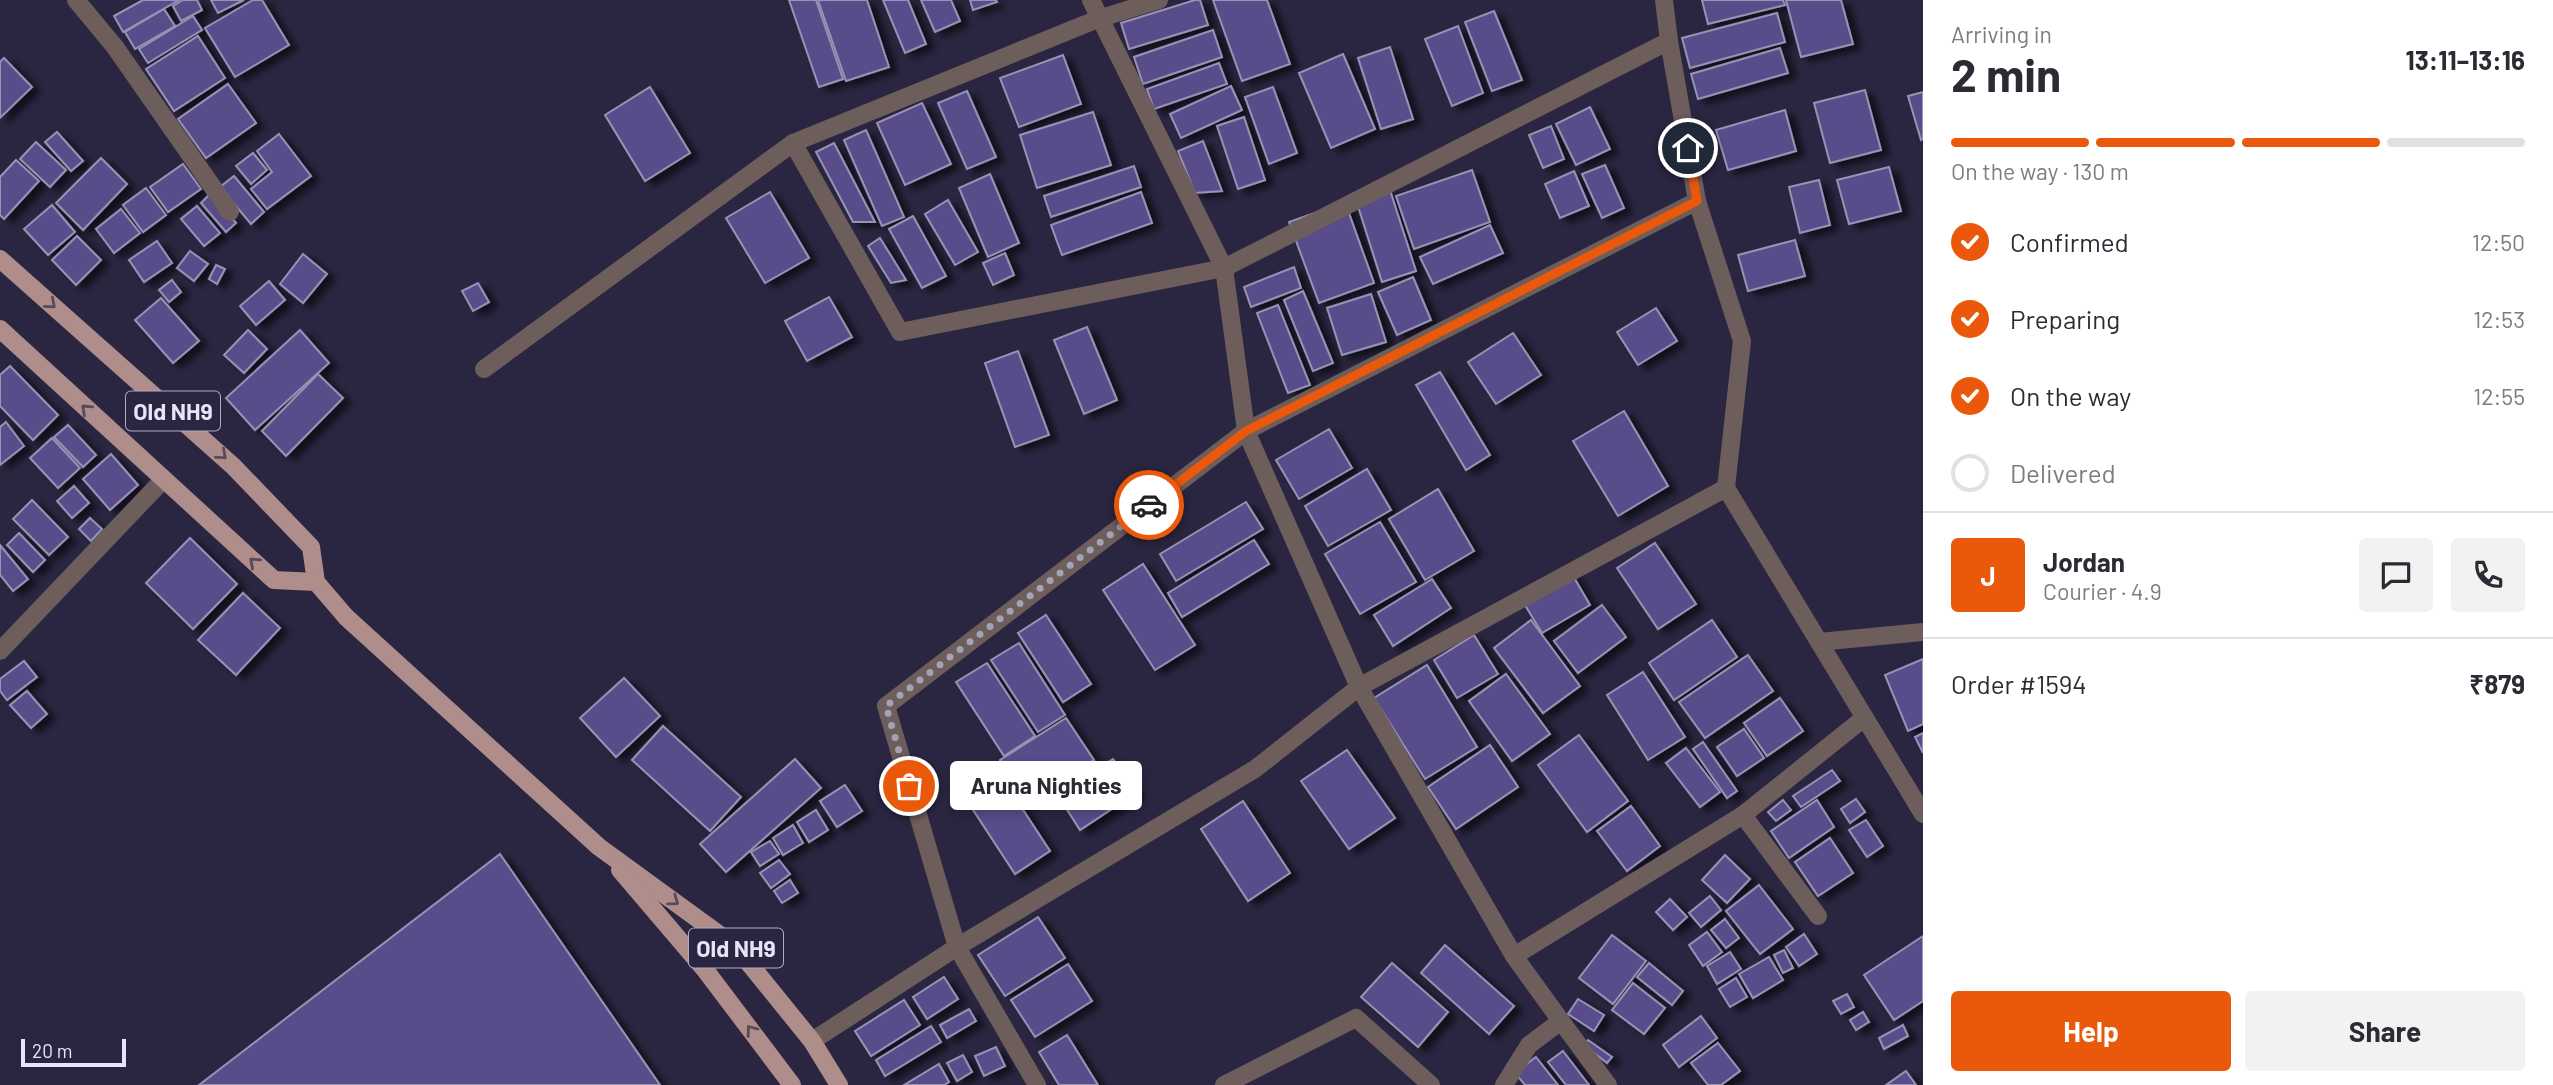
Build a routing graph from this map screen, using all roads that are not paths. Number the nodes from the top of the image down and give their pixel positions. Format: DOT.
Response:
graph roads {
  1 [pos="76,0"];
  2 [pos="1091,0"];
  3 [pos="1159,0"];
  4 [pos="1664,0"];
  5 [pos="1098,19"];
  6 [pos="1669,41"];
  7 [pos="793,143"];
  8 [pos="1697,201"];
  9 [pos="230,212"];
  10 [pos="0,259"];
  11 [pos="1224,268"];
  12 [pos="0,329"];
  13 [pos="484,369"];
  14 [pos="1246,431"];
  15 [pos="163,480"];
  16 [pos="1726,488"];
  17 [pos="316,582"];
  18 [pos="1923,632"];
  19 [pos="1818,642"];
  20 [pos="0,651"];
  21 [pos="1359,687"];
  22 [pos="1864,718"];
  23 [pos="1923,814"];
  24 [pos="1743,815"];
  25 [pos="599,846"];
  26 [pos="1818,916"];
  27 [pos="957,947"];
  28 [pos="1514,956"];
  29 [pos="1561,1021"];
  30 [pos="812,1041"];
  31 [pos="792,1085"];
  32 [pos="839,1085"];
  33 [pos="1037,1085"];
  34 [pos="1224,1085"];
  35 [pos="1431,1085"];
  36 [pos="1504,1085"];
  37 [pos="1608,1085"];
  1 -- 9 [label="street"];
  2 -- 5 [label="street"];
  3 -- 5 [label="street"];
  4 -- 6 [label="street"];
  5 -- 7 [label="street"];
  5 -- 11 [label="street"];
  6 -- 8 [label="street"];
  6 -- 11 [label="street"];
  7 -- 11 [label="street"];
  7 -- 13 [label="street"];
  8 -- 14 [label="street"];
  8 -- 16 [label="street"];
  10 -- 17 [label="main road, Old NH9, one-way"];
  11 -- 14 [label="street"];
  15 -- 12 [label="main road, one-way"];
  14 -- 21 [label="street"];
  14 -- 27 [label="street"];
  17 -- 15 [label="main road, one-way"];
  15 -- 20 [label="street"];
  16 -- 19 [label="street"];
  16 -- 21 [label="street"];
  17 -- 25 [label="main road, Old NH9"];
  18 -- 19 [label="street"];
  19 -- 22 [label="street"];
  21 -- 27 [label="street"];
  21 -- 28 [label="street"];
  22 -- 23 [label="street"];
  22 -- 24 [label="street"];
  24 -- 26 [label="street"];
  24 -- 28 [label="street"];
  25 -- 30 [label="main road, Old NH9, one-way"];
  31 -- 25 [label="main road, Old NH9, one-way"];
  27 -- 30 [label="street"];
  27 -- 33 [label="street"];
  28 -- 29 [label="street"];
  29 -- 36 [label="street"];
  29 -- 37 [label="street"];
  30 -- 32 [label="main road, Old NH9"];
  34 -- 35 [label="street"];
}
